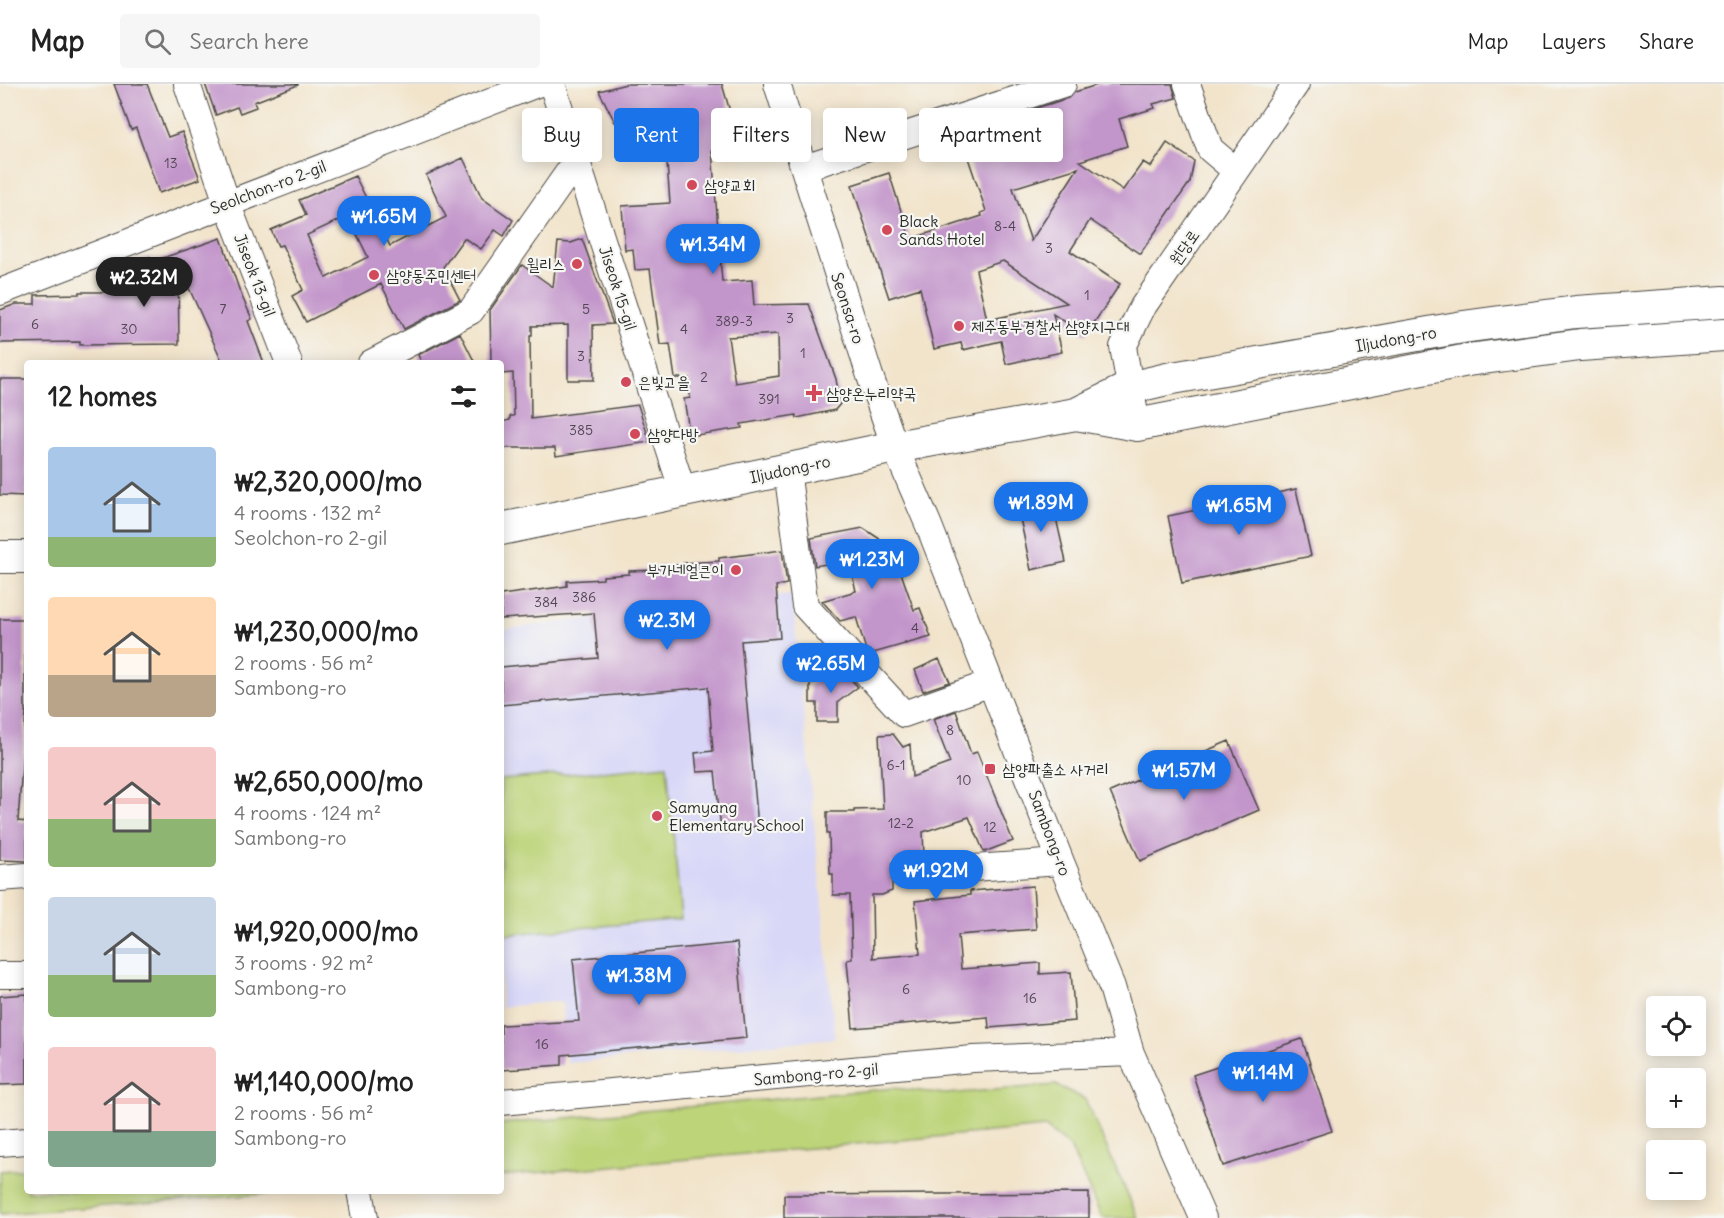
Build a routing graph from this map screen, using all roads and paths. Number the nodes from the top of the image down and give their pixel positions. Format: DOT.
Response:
graph roads {
  1 [pos="187,84"];
  2 [pos="537,84"];
  3 [pos="552,84"];
  4 [pos="777,84"];
  5 [pos="1063,84"];
  6 [pos="1187,84"];
  7 [pos="1296,84"];
  8 [pos="560,108"];
  9 [pos="575,162"];
  10 [pos="577,162"];
  11 [pos="804,168"];
  12 [pos="1236,171"];
  13 [pos="227,203"];
  14 [pos="0,292"];
  15 [pos="1724,302"];
  16 [pos="1724,335"];
  17 [pos="288,360"];
  18 [pos="378,360"];
  19 [pos="1129,388"];
  20 [pos="1076,414"];
  21 [pos="1137,425"];
  22 [pos="896,447"];
  23 [pos="787,470"];
  24 [pos="683,492"];
  25 [pos="504,526"];
  26 [pos="0,557"];
  27 [pos="24,557"];
  28 [pos="991,683"];
  29 [pos="1061,862"];
  30 [pos="912,872"];
  31 [pos="24,876"];
  32 [pos="0,878"];
  33 [pos="0,975"];
  34 [pos="24,975"];
  35 [pos="1131,1053"];
  36 [pos="504,1102"];
  37 [pos="24,1141"];
  38 [pos="0,1143"];
  39 [pos="361,1194"];
  40 [pos="365,1218"];
  41 [pos="1203,1218"];
  1 -- 13 [label="street, Jiseok 13-gil"];
  2 -- 13 [label="street, Seolchon-ro 2-gil"];
  3 -- 8 [label="street, Jiseok 15-gil"];
  4 -- 11 [label="street, Seonsa-ro"];
  5 -- 11 [label="street"];
  6 -- 12 [label="street"];
  7 -- 12 [label="street, 원당로"];
  9 -- 18 [label="street"];
  10 -- 24 [label="street, Jiseok 15-gil"];
  11 -- 22 [label="street, Seonsa-ro"];
  12 -- 19 [label="street, 원당로"];
  13 -- 14 [label="street, Seolchon-ro 2-gil"];
  13 -- 17 [label="street, Jiseok 13-gil"];
  15 -- 19 [label="main road, Iljudong-ro"];
  16 -- 21 [label="main road, Iljudong-ro"];
  19 -- 20 [label="main road, Iljudong-ro"];
  19 -- 21 [label="street, 원당로"];
  20 -- 21 [label="main road, Iljudong-ro"];
  20 -- 22 [label="main road, Iljudong-ro"];
  22 -- 23 [label="main road, Iljudong-ro"];
  22 -- 28 [label="street, Sambong-ro"];
  23 -- 24 [label="main road, Iljudong-ro"];
  23 -- 28 [label="street"];
  24 -- 25 [label="main road, Iljudong-ro"];
  26 -- 27 [label="main road"];
  28 -- 29 [label="street, Sambong-ro"];
  29 -- 30 [label="street"];
  29 -- 35 [label="street, Sambong-ro"];
  31 -- 32 [label="street"];
  33 -- 34 [label="street"];
  35 -- 36 [label="street, Sambong-ro 2-gil"];
  35 -- 41 [label="street, Sambong-ro"];
  37 -- 38 [label="street"];
  39 -- 40 [label="street"];
}
